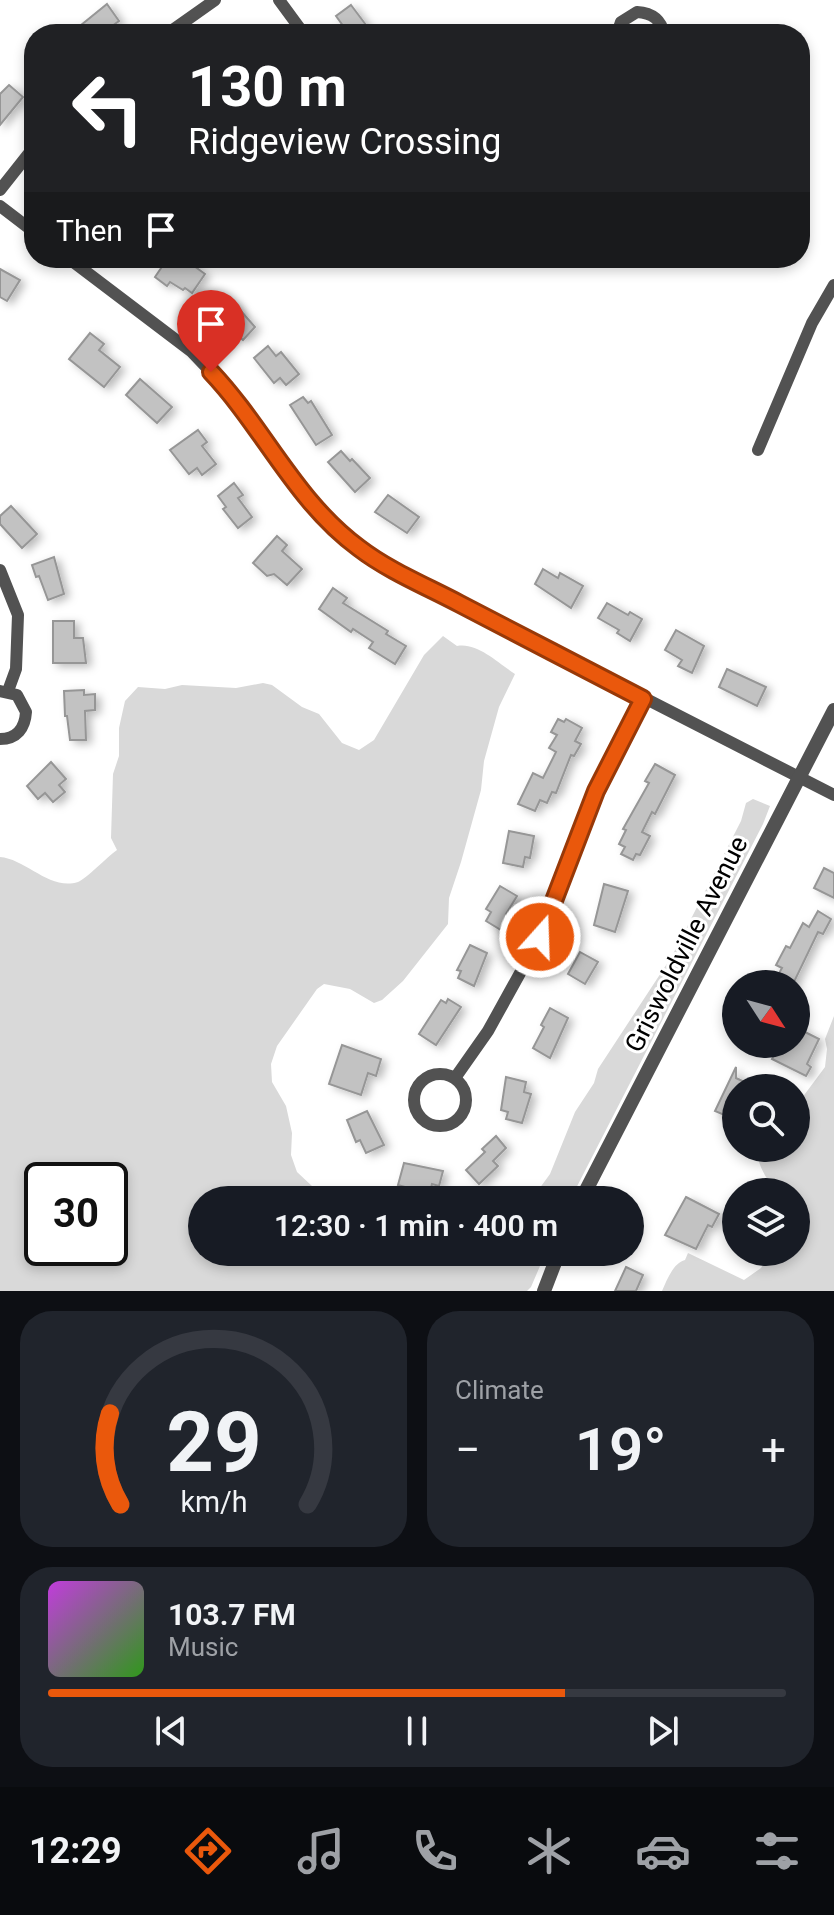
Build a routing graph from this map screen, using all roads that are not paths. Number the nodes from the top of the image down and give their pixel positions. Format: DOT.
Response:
graph roads {
  1 [pos="215,0"];
  2 [pos="279,0"];
  3 [pos="639,6"];
  4 [pos="181,24"];
  5 [pos="297,24"];
  6 [pos="620,24"];
  7 [pos="661,24"];
  8 [pos="24,160"];
  9 [pos="0,190"];
  10 [pos="0,206"];
  11 [pos="24,224"];
  12 [pos="81,268"];
  13 [pos="834,285"];
  14 [pos="758,450"];
  15 [pos="0,570"];
  16 [pos="4,691"];
  17 [pos="643,699"];
  18 [pos="834,710"];
  19 [pos="0,739"];
  20 [pos="800,777"];
  21 [pos="834,795"];
  22 [pos="455,1078"];
  23 [pos="588,1186"];
  24 [pos="554,1266"];
  25 [pos="544,1291"];
  1 -- 4 [label="street"];
  2 -- 5 [label="street"];
  3 -- 6 [label="street"];
  3 -- 7 [label="street"];
  8 -- 9 [label="street"];
  10 -- 11 [label="street"];
  12 -- 17 [label="street"];
  13 -- 14 [label="street"];
  15 -- 16 [label="street"];
  16 -- 19 [label="street"];
  17 -- 20 [label="street"];
  17 -- 22 [label="street"];
  18 -- 20 [label="street, Griswoldville Avenue"];
  20 -- 21 [label="street"];
  20 -- 23 [label="street, Griswoldville Avenue"];
  22 -- 22 [label="street"];
  24 -- 25 [label="street"];
}
